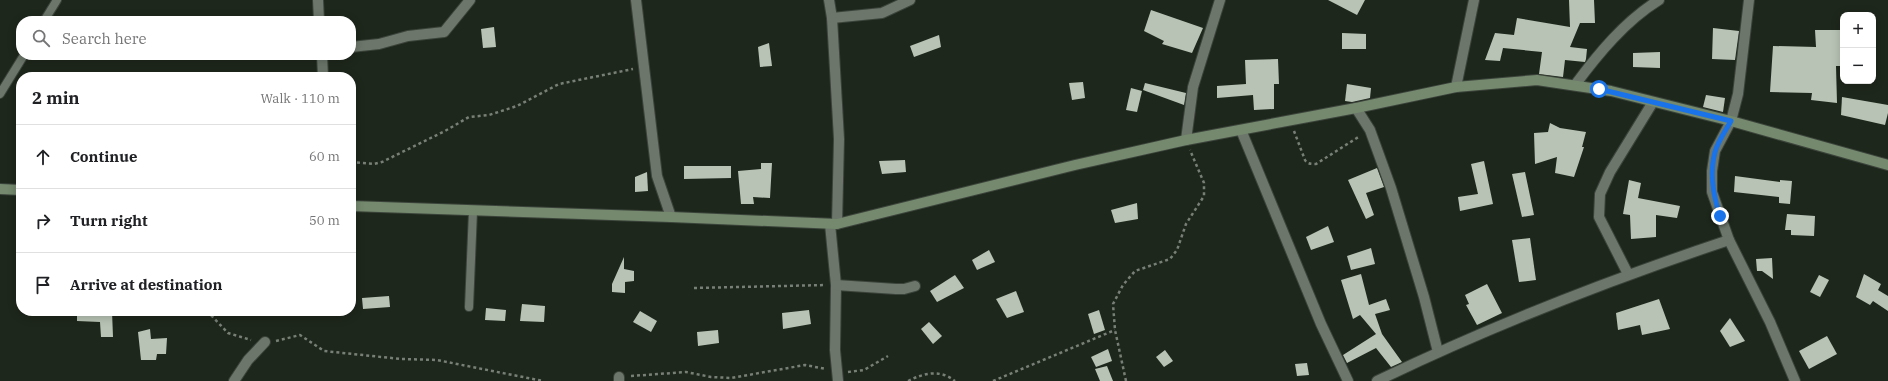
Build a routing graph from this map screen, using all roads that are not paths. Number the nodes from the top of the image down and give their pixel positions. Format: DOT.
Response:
graph roads {
  1 [pos="57,0"];
  2 [pos="318,0"];
  3 [pos="470,0"];
  4 [pos="636,0"];
  5 [pos="829,0"];
  6 [pos="910,0"];
  7 [pos="1220,0"];
  8 [pos="1474,0"];
  9 [pos="1659,0"];
  10 [pos="1749,0"];
  11 [pos="47,16"];
  12 [pos="320,16"];
  13 [pos="832,18"];
  14 [pos="356,46"];
  15 [pos="21,60"];
  16 [pos="322,60"];
  17 [pos="323,72"];
  18 [pos="1574,85"];
  19 [pos="1456,87"];
  20 [pos="0,94"];
  21 [pos="1654,102"];
  22 [pos="1356,108"];
  23 [pos="1731,121"];
  24 [pos="1241,130"];
  25 [pos="1186,140"];
  26 [pos="1888,165"];
  27 [pos="0,188"];
  28 [pos="16,190"];
  29 [pos="356,206"];
  30 [pos="473,211"];
  31 [pos="671,217"];
  32 [pos="833,224"];
  33 [pos="1729,240"];
  34 [pos="1628,274"];
  35 [pos="836,285"];
  36 [pos="915,286"];
  37 [pos="469,307"];
  38 [pos="265,342"];
  39 [pos="1438,352"];
  40 [pos="837,376"];
  41 [pos="234,381"];
  42 [pos="1348,381"];
  43 [pos="1377,381"];
  44 [pos="1795,381"];
  1 -- 11 [label="lane"];
  2 -- 12 [label="street"];
  3 -- 14 [label="street"];
  4 -- 31 [label="street"];
  5 -- 13 [label="street"];
  6 -- 13 [label="street"];
  7 -- 25 [label="street"];
  8 -- 19 [label="street"];
  9 -- 18 [label="street"];
  10 -- 23 [label="street"];
  13 -- 32 [label="street"];
  15 -- 20 [label="lane"];
  16 -- 17 [label="street"];
  18 -- 19 [label="street"];
  18 -- 21 [label="street"];
  19 -- 22 [label="street"];
  21 -- 23 [label="street"];
  21 -- 34 [label="street"];
  22 -- 24 [label="street"];
  22 -- 39 [label="street"];
  23 -- 26 [label="street"];
  23 -- 33 [label="street"];
  24 -- 25 [label="street"];
  24 -- 42 [label="street"];
  25 -- 32 [label="street"];
  27 -- 28 [label="street"];
  29 -- 30 [label="street"];
  30 -- 31 [label="street"];
  30 -- 37 [label="lane"];
  31 -- 32 [label="street"];
  32 -- 35 [label="street"];
  33 -- 34 [label="street"];
  33 -- 44 [label="street"];
  34 -- 39 [label="street"];
  35 -- 36 [label="street"];
  35 -- 40 [label="street"];
  38 -- 41 [label="street"];
  39 -- 43 [label="street"];
}
